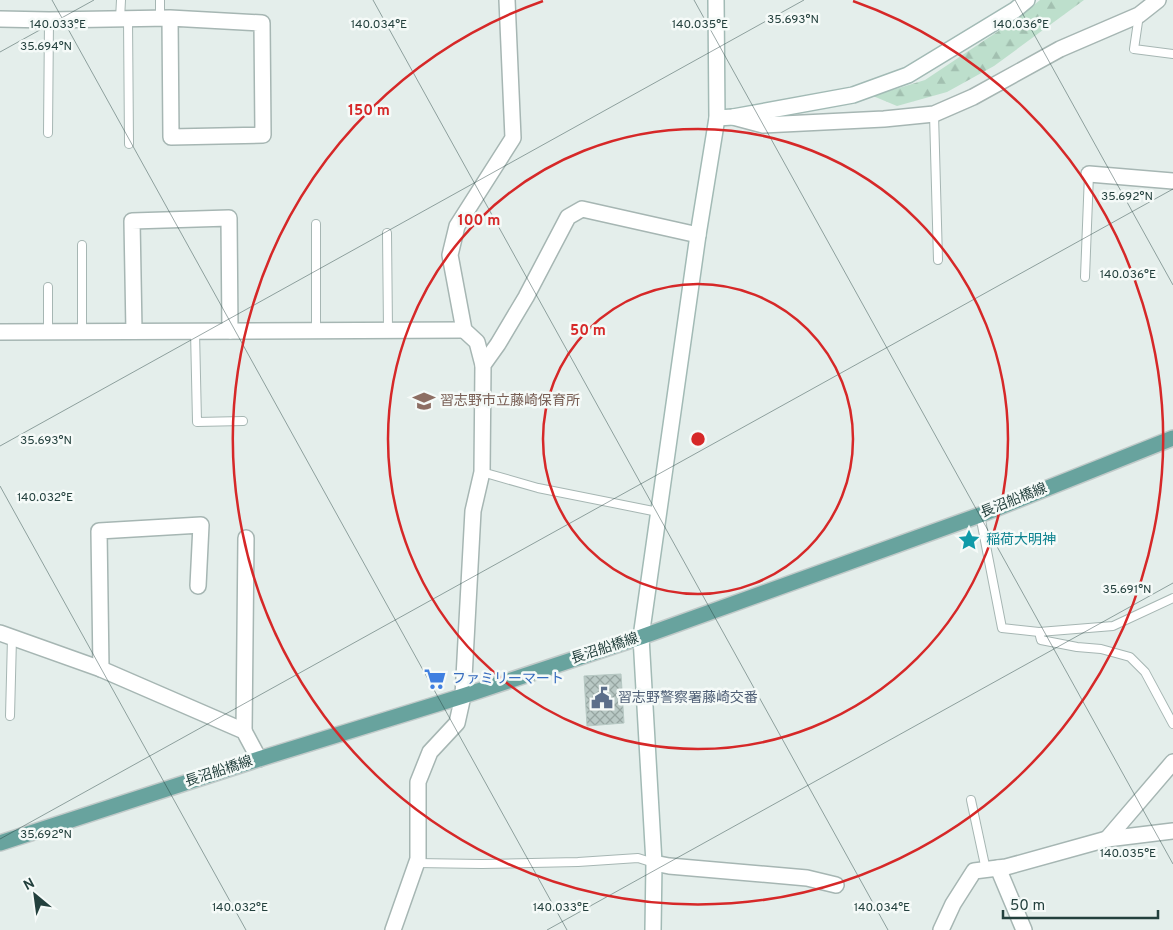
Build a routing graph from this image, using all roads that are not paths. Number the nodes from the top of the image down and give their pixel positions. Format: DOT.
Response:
graph roads {
  1 [pos="121,0"];
  2 [pos="160,0"];
  3 [pos="506,0"];
  4 [pos="716,0"];
  5 [pos="1027,0"];
  6 [pos="1158,0"];
  7 [pos="1139,15"];
  8 [pos="165,18"];
  9 [pos="0,19"];
  10 [pos="124,19"];
  11 [pos="49,20"];
  12 [pos="1173,54"];
  13 [pos="934,114"];
  14 [pos="718,118"];
  15 [pos="733,118"];
  16 [pos="48,133"];
  17 [pos="129,144"];
  18 [pos="1089,174"];
  19 [pos="1173,181"];
  20 [pos="316,224"];
  21 [pos="387,233"];
  22 [pos="698,235"];
  23 [pos="82,245"];
  24 [pos="938,260"];
  25 [pos="1085,277"];
  26 [pos="48,287"];
  27 [pos="316,330"];
  28 [pos="388,330"];
  29 [pos="464,330"];
  30 [pos="82,331"];
  31 [pos="134,331"];
  32 [pos="195,331"];
  33 [pos="230,331"];
  34 [pos="0,332"];
  35 [pos="48,332"];
  36 [pos="483,365"];
  37 [pos="243,421"];
  38 [pos="1173,438"];
  39 [pos="482,472"];
  40 [pos="658,512"];
  41 [pos="980,515"];
  42 [pos="246,538"];
  43 [pos="198,586"];
  44 [pos="1173,598"];
  45 [pos="1039,632"];
  46 [pos="6,635"];
  47 [pos="641,637"];
  48 [pos="101,669"];
  49 [pos="463,696"];
  50 [pos="10,716"];
  51 [pos="1173,724"];
  52 [pos="244,731"];
  53 [pos="259,759"];
  54 [pos="1173,762"];
  55 [pos="971,800"];
  56 [pos="1173,831"];
  57 [pos="1107,839"];
  58 [pos="0,843"];
  59 [pos="654,862"];
  60 [pos="416,864"];
  61 [pos="992,869"];
  62 [pos="836,885"];
  63 [pos="393,930"];
  64 [pos="653,930"];
  65 [pos="941,930"];
  66 [pos="1024,930"];
  1 -- 10 [label="lane"];
  2 -- 8 [label="lane"];
  3 -- 29 [label="street"];
  4 -- 14 [label="street"];
  5 -- 15 [label="street"];
  6 -- 7 [label="street"];
  7 -- 12 [label="lane"];
  7 -- 13 [label="street"];
  8 -- 8 [label="street"];
  8 -- 10 [label="street"];
  9 -- 11 [label="street"];
  10 -- 11 [label="street"];
  10 -- 17 [label="lane"];
  11 -- 16 [label="lane"];
  13 -- 15 [label="street"];
  13 -- 24 [label="lane"];
  14 -- 15 [label="street"];
  14 -- 22 [label="street"];
  18 -- 19 [label="street"];
  18 -- 25 [label="lane"];
  20 -- 27 [label="lane"];
  21 -- 28 [label="lane"];
  22 -- 36 [label="street"];
  22 -- 40 [label="street"];
  23 -- 30 [label="lane"];
  26 -- 35 [label="lane"];
  27 -- 28 [label="street"];
  27 -- 33 [label="street"];
  28 -- 29 [label="street"];
  29 -- 36 [label="street"];
  30 -- 31 [label="street"];
  30 -- 35 [label="street"];
  31 -- 32 [label="street"];
  31 -- 33 [label="street"];
  32 -- 33 [label="street"];
  32 -- 37 [label="lane"];
  34 -- 35 [label="street"];
  36 -- 39 [label="street"];
  38 -- 41 [label="main road, 長沼船橋線"];
  39 -- 40 [label="lane"];
  39 -- 49 [label="street"];
  40 -- 47 [label="street"];
  41 -- 45 [label="lane"];
  41 -- 47 [label="main road, 長沼船橋線"];
  42 -- 52 [label="street"];
  43 -- 48 [label="street"];
  44 -- 45 [label="lane"];
  45 -- 51 [label="lane"];
  46 -- 48 [label="street"];
  46 -- 50 [label="lane"];
  47 -- 49 [label="main road, 長沼船橋線"];
  47 -- 59 [label="street"];
  48 -- 52 [label="street"];
  49 -- 53 [label="main road, 長沼船橋線"];
  49 -- 60 [label="street"];
  52 -- 53 [label="street"];
  53 -- 58 [label="main road, 長沼船橋線"];
  54 -- 57 [label="street"];
  55 -- 61 [label="lane"];
  56 -- 57 [label="street"];
  57 -- 61 [label="street"];
  59 -- 60 [label="lane"];
  59 -- 62 [label="street"];
  59 -- 64 [label="street"];
  60 -- 63 [label="street"];
  61 -- 65 [label="street"];
  61 -- 66 [label="street"];
}
